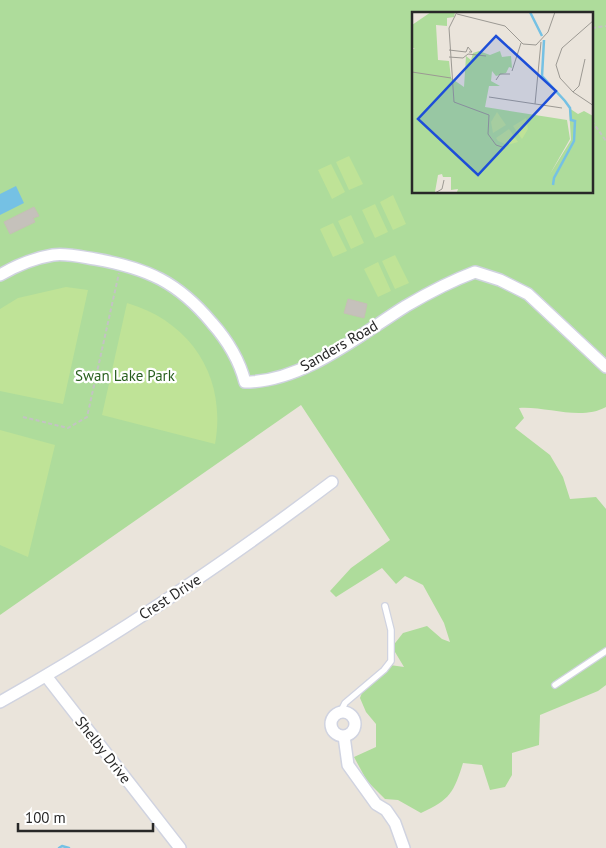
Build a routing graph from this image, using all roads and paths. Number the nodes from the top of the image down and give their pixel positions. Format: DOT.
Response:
graph roads {
  1 [pos="594,124"];
  2 [pos="606,142"];
  3 [pos="122,264"];
  4 [pos="0,274"];
  5 [pos="606,367"];
  6 [pos="23,416"];
  7 [pos="332,482"];
  8 [pos="385,606"];
  9 [pos="606,651"];
  10 [pos="46,676"];
  11 [pos="555,686"];
  12 [pos="0,702"];
  13 [pos="340,713"];
  14 [pos="344,736"];
  15 [pos="180,848"];
  16 [pos="404,848"];
  1 -- 2 [label="path"];
  3 -- 4 [label="street, Sanders Road"];
  3 -- 5 [label="street, Sanders Road"];
  3 -- 6 [label="path"];
  7 -- 10 [label="street, Crest Drive"];
  8 -- 13 [label="lane"];
  9 -- 11 [label="lane"];
  10 -- 12 [label="street, Crest Drive"];
  10 -- 15 [label="street, Shelby Drive"];
  13 -- 14 [label="street"];
  13 -- 14 [label="street"];
  14 -- 16 [label="street"];
}
